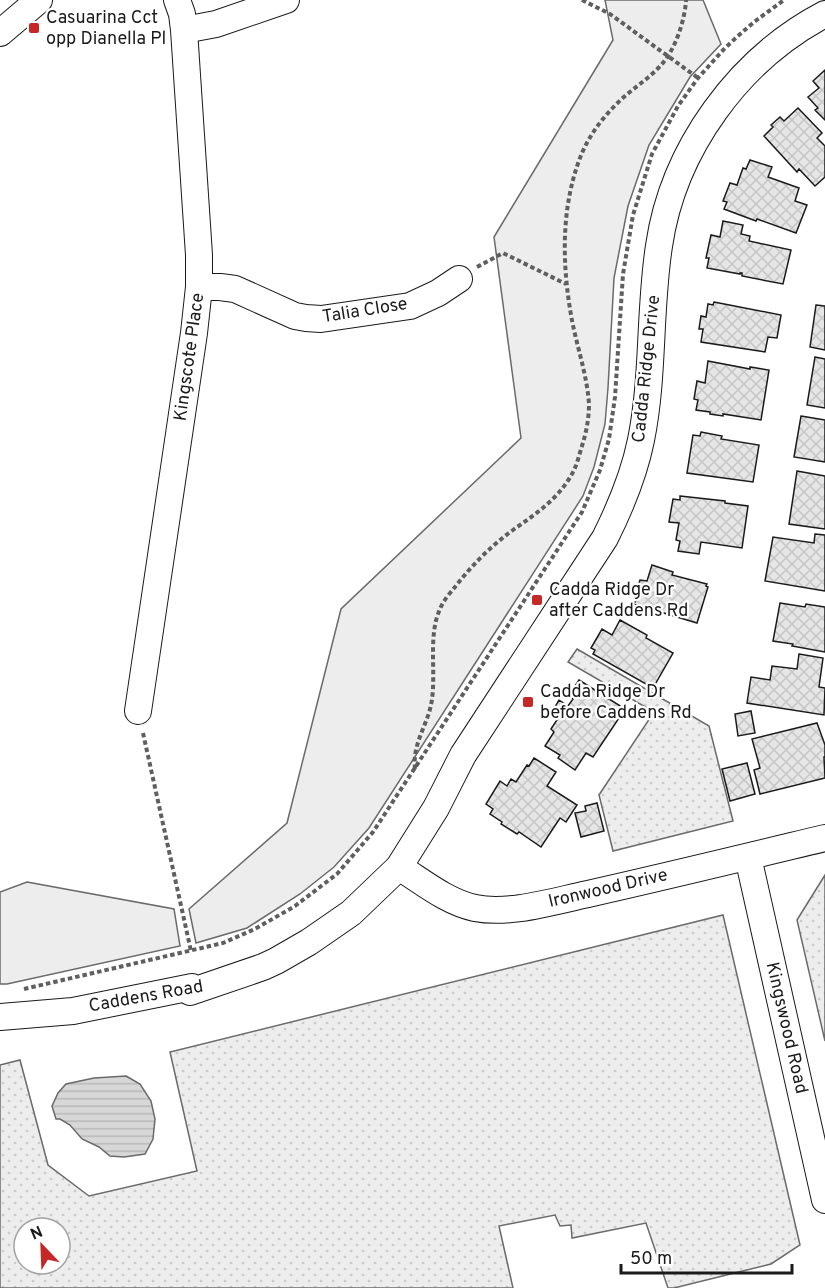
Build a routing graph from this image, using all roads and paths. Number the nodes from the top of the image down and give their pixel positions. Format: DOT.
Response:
graph roads {
  1 [pos="39,0"];
  2 [pos="177,0"];
  3 [pos="286,0"];
  4 [pos="582,0"];
  5 [pos="686,0"];
  6 [pos="784,0"];
  7 [pos="825,14"];
  8 [pos="184,30"];
  9 [pos="0,33"];
  10 [pos="668,56"];
  11 [pos="698,78"];
  12 [pos="459,279"];
  13 [pos="566,284"];
  14 [pos="199,287"];
  15 [pos="138,711"];
  16 [pos="415,770"];
  17 [pos="825,838"];
  18 [pos="748,857"];
  19 [pos="399,867"];
  20 [pos="192,951"];
  21 [pos="14,992"];
  22 [pos="0,1017"];
  23 [pos="825,1200"];
  1 -- 9 [label="street"];
  2 -- 8 [label="street, Kingscote Place"];
  3 -- 8 [label="street"];
  4 -- 10 [label="path"];
  5 -- 10 [label="path"];
  6 -- 11 [label="path"];
  7 -- 19 [label="street, Cadda Ridge Drive"];
  8 -- 14 [label="street, Kingscote Place"];
  10 -- 11 [label="path"];
  10 -- 13 [label="path"];
  11 -- 16 [label="path"];
  12 -- 13 [label="path"];
  12 -- 14 [label="street, Talia Close"];
  13 -- 16 [label="path"];
  14 -- 15 [label="street, Kingscote Place"];
  15 -- 20 [label="path"];
  16 -- 20 [label="path"];
  17 -- 18 [label="street, Ironwood Drive"];
  18 -- 19 [label="street, Ironwood Drive"];
  18 -- 23 [label="street, Kingswood Road"];
  19 -- 22 [label="street, Caddens Road"];
  20 -- 21 [label="path"];
}
